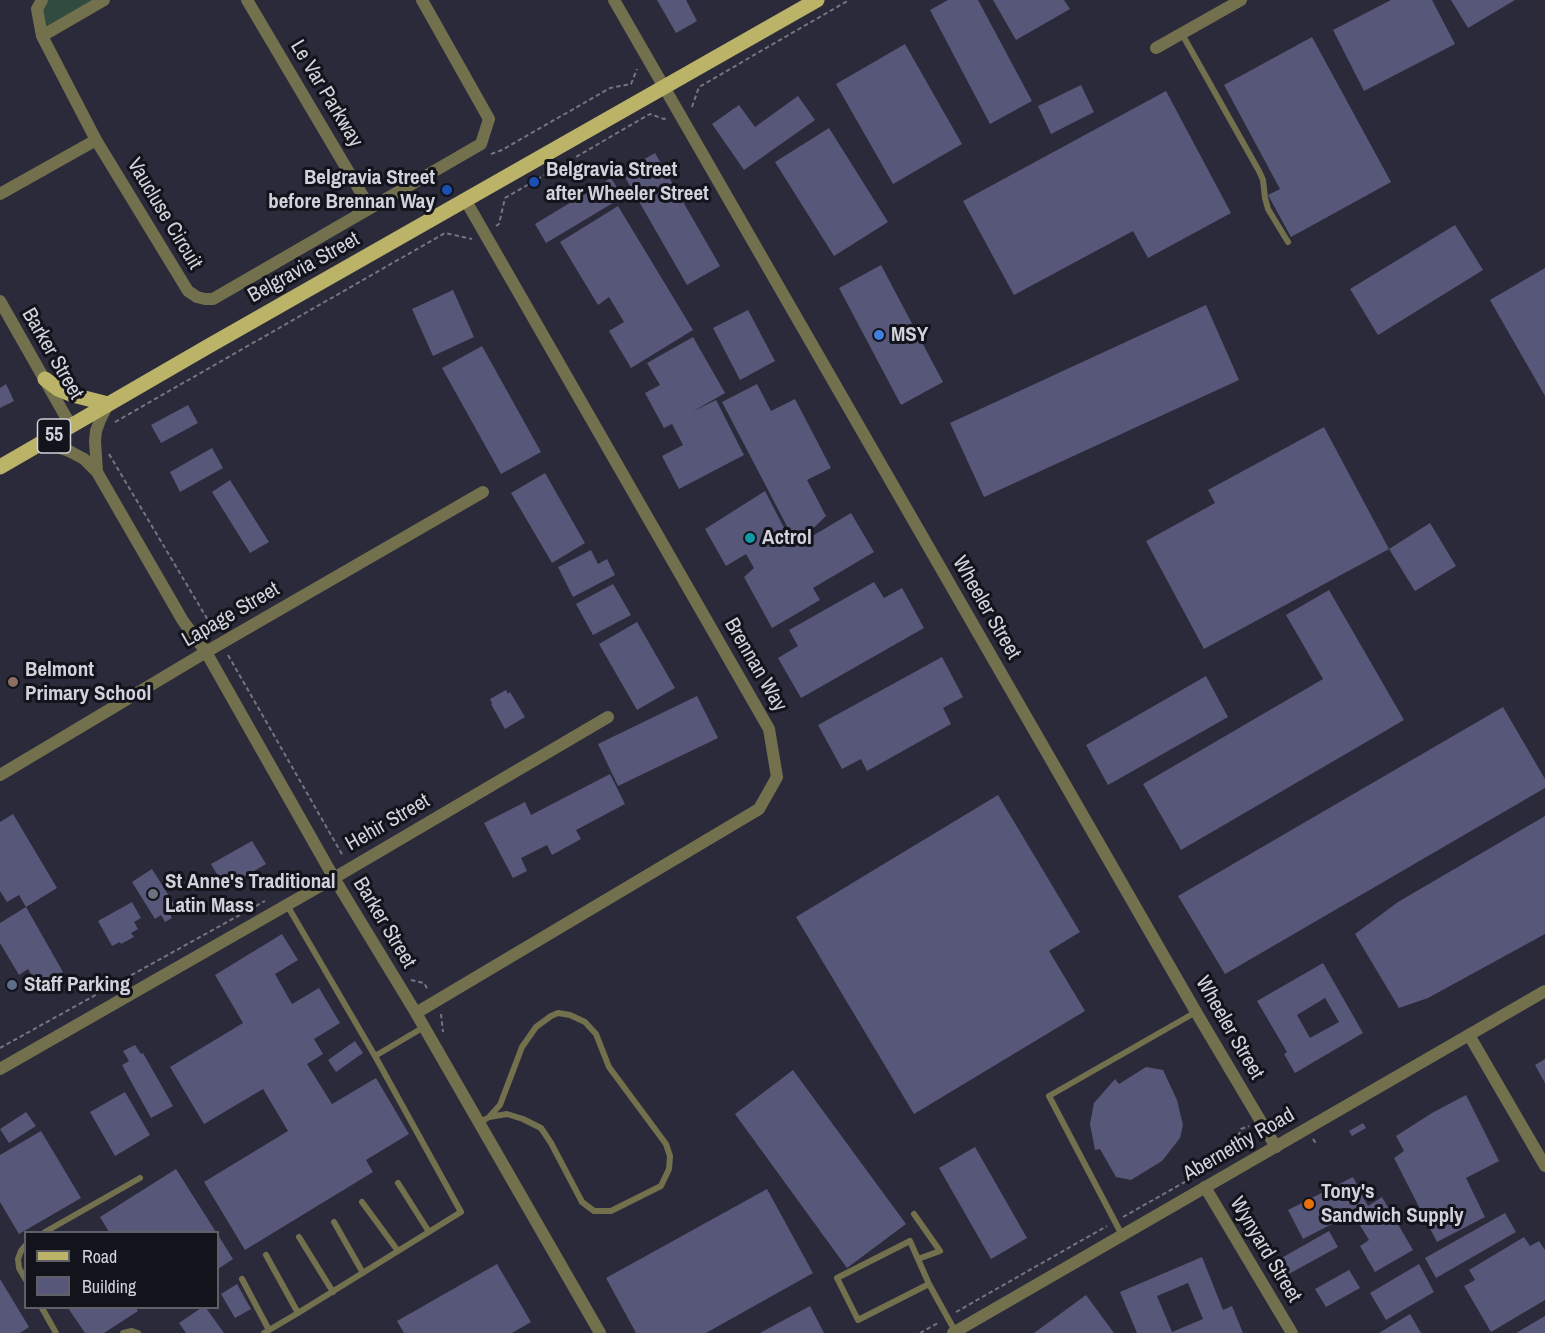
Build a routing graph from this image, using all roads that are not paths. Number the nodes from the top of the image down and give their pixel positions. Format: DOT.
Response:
graph roads {
  1 [pos="42,0"];
  2 [pos="104,0"];
  3 [pos="247,0"];
  4 [pos="422,0"];
  5 [pos="614,0"];
  6 [pos="817,0"];
  7 [pos="1241,0"];
  8 [pos="1182,34"];
  9 [pos="42,36"];
  10 [pos="1156,48"];
  11 [pos="664,88"];
  12 [pos="96,140"];
  13 [pos="0,194"];
  14 [pos="466,201"];
  15 [pos="370,208"];
  16 [pos="1288,242"];
  17 [pos="0,301"];
  18 [pos="45,380"];
  19 [pos="108,404"];
  20 [pos="71,426"];
  21 [pos="44,441"];
  22 [pos="0,467"];
  23 [pos="97,472"];
  24 [pos="483,492"];
  25 [pos="206,652"];
  26 [pos="608,717"];
  27 [pos="0,775"];
  28 [pos="334,878"];
  29 [pos="287,905"];
  30 [pos="1545,991"];
  31 [pos="1196,1012"];
  32 [pos="416,1013"];
  33 [pos="424,1027"];
  34 [pos="1469,1035"];
  35 [pos="375,1056"];
  36 [pos="0,1069"];
  37 [pos="484,1120"];
  38 [pos="1276,1147"];
  39 [pos="1545,1166"];
  40 [pos="140,1178"];
  41 [pos="398,1183"];
  42 [pos="1205,1187"];
  43 [pos="362,1202"];
  44 [pos="914,1214"];
  45 [pos="334,1222"];
  46 [pos="48,1231"];
  47 [pos="429,1232"];
  48 [pos="1122,1236"];
  49 [pos="299,1238"];
  50 [pos="24,1247"];
  51 [pos="398,1251"];
  52 [pos="266,1255"];
  53 [pos="918,1259"];
  54 [pos="363,1273"];
  55 [pos="24,1277"];
  56 [pos="242,1279"];
  57 [pos="929,1284"];
  58 [pos="333,1292"];
  59 [pos="43,1309"];
  60 [pos="298,1313"];
  61 [pos="266,1331"];
  62 [pos="954,1332"];
  63 [pos="57,1333"];
  64 [pos="123,1333"];
  65 [pos="138,1333"];
  66 [pos="600,1333"];
  67 [pos="1292,1333"];
  1 -- 9 [label="street, Vaucluse Circuit"];
  2 -- 9 [label="street"];
  3 -- 15 [label="street, Le Var Parkway"];
  4 -- 15 [label="street, Vaucluse Circuit"];
  5 -- 11 [label="street, Wheeler Street"];
  6 -- 11 [label="main road, Belgravia Street / 55"];
  7 -- 8 [label="street"];
  8 -- 10 [label="street"];
  8 -- 16 [label="lane"];
  9 -- 12 [label="street, Vaucluse Circuit"];
  11 -- 14 [label="main road, Belgravia Street / 55"];
  11 -- 31 [label="street, Wheeler Street"];
  12 -- 13 [label="street"];
  12 -- 15 [label="street, Vaucluse Circuit"];
  14 -- 19 [label="main road, Belgravia Street / 55"];
  14 -- 32 [label="street, Brennan Way"];
  17 -- 18 [label="street, Barker Street"];
  18 -- 19 [label="main road"];
  18 -- 20 [label="street, Barker Street"];
  19 -- 20 [label="main road, Belgravia Street / 55"];
  19 -- 23 [label="street, Barker Street"];
  20 -- 21 [label="main road, Belgravia Street / 55"];
  21 -- 22 [label="main road, Belgravia Street / 55"];
  21 -- 23 [label="street, Barker Street"];
  23 -- 25 [label="street, Barker Street"];
  24 -- 25 [label="street, Lapage Street"];
  25 -- 27 [label="street, Lapage Street"];
  25 -- 28 [label="street, Barker Street"];
  26 -- 28 [label="street, Hehir Street"];
  28 -- 29 [label="street, Hehir Street"];
  28 -- 32 [label="street, Barker Street"];
  29 -- 35 [label="lane"];
  29 -- 36 [label="street, Hehir Street"];
  30 -- 34 [label="street, Abernethy Road"];
  31 -- 38 [label="street, Wheeler Street"];
  31 -- 48 [label="lane"];
  32 -- 33 [label="street, Barker Street"];
  33 -- 35 [label="lane"];
  33 -- 37 [label="street, Barker Street"];
  34 -- 38 [label="street, Abernethy Road"];
  34 -- 39 [label="street"];
  35 -- 47 [label="lane"];
  37 -- 37 [label="lane"];
  37 -- 66 [label="street, Barker Street"];
  38 -- 42 [label="street, Abernethy Road"];
  40 -- 46 [label="lane"];
  41 -- 47 [label="lane"];
  42 -- 48 [label="street, Abernethy Road"];
  42 -- 67 [label="street, Wynyard Street"];
  43 -- 51 [label="lane"];
  44 -- 53 [label="lane"];
  45 -- 54 [label="lane"];
  47 -- 51 [label="lane"];
  48 -- 62 [label="street, Abernethy Road"];
  49 -- 58 [label="lane"];
  50 -- 55 [label="lane"];
  51 -- 54 [label="lane"];
  52 -- 60 [label="lane"];
  53 -- 57 [label="lane"];
  53 -- 57 [label="lane"];
  54 -- 58 [label="lane"];
  56 -- 61 [label="lane"];
  57 -- 62 [label="lane"];
  58 -- 60 [label="lane"];
  59 -- 63 [label="lane"];
  60 -- 61 [label="lane"];
  64 -- 65 [label="lane"];
}
